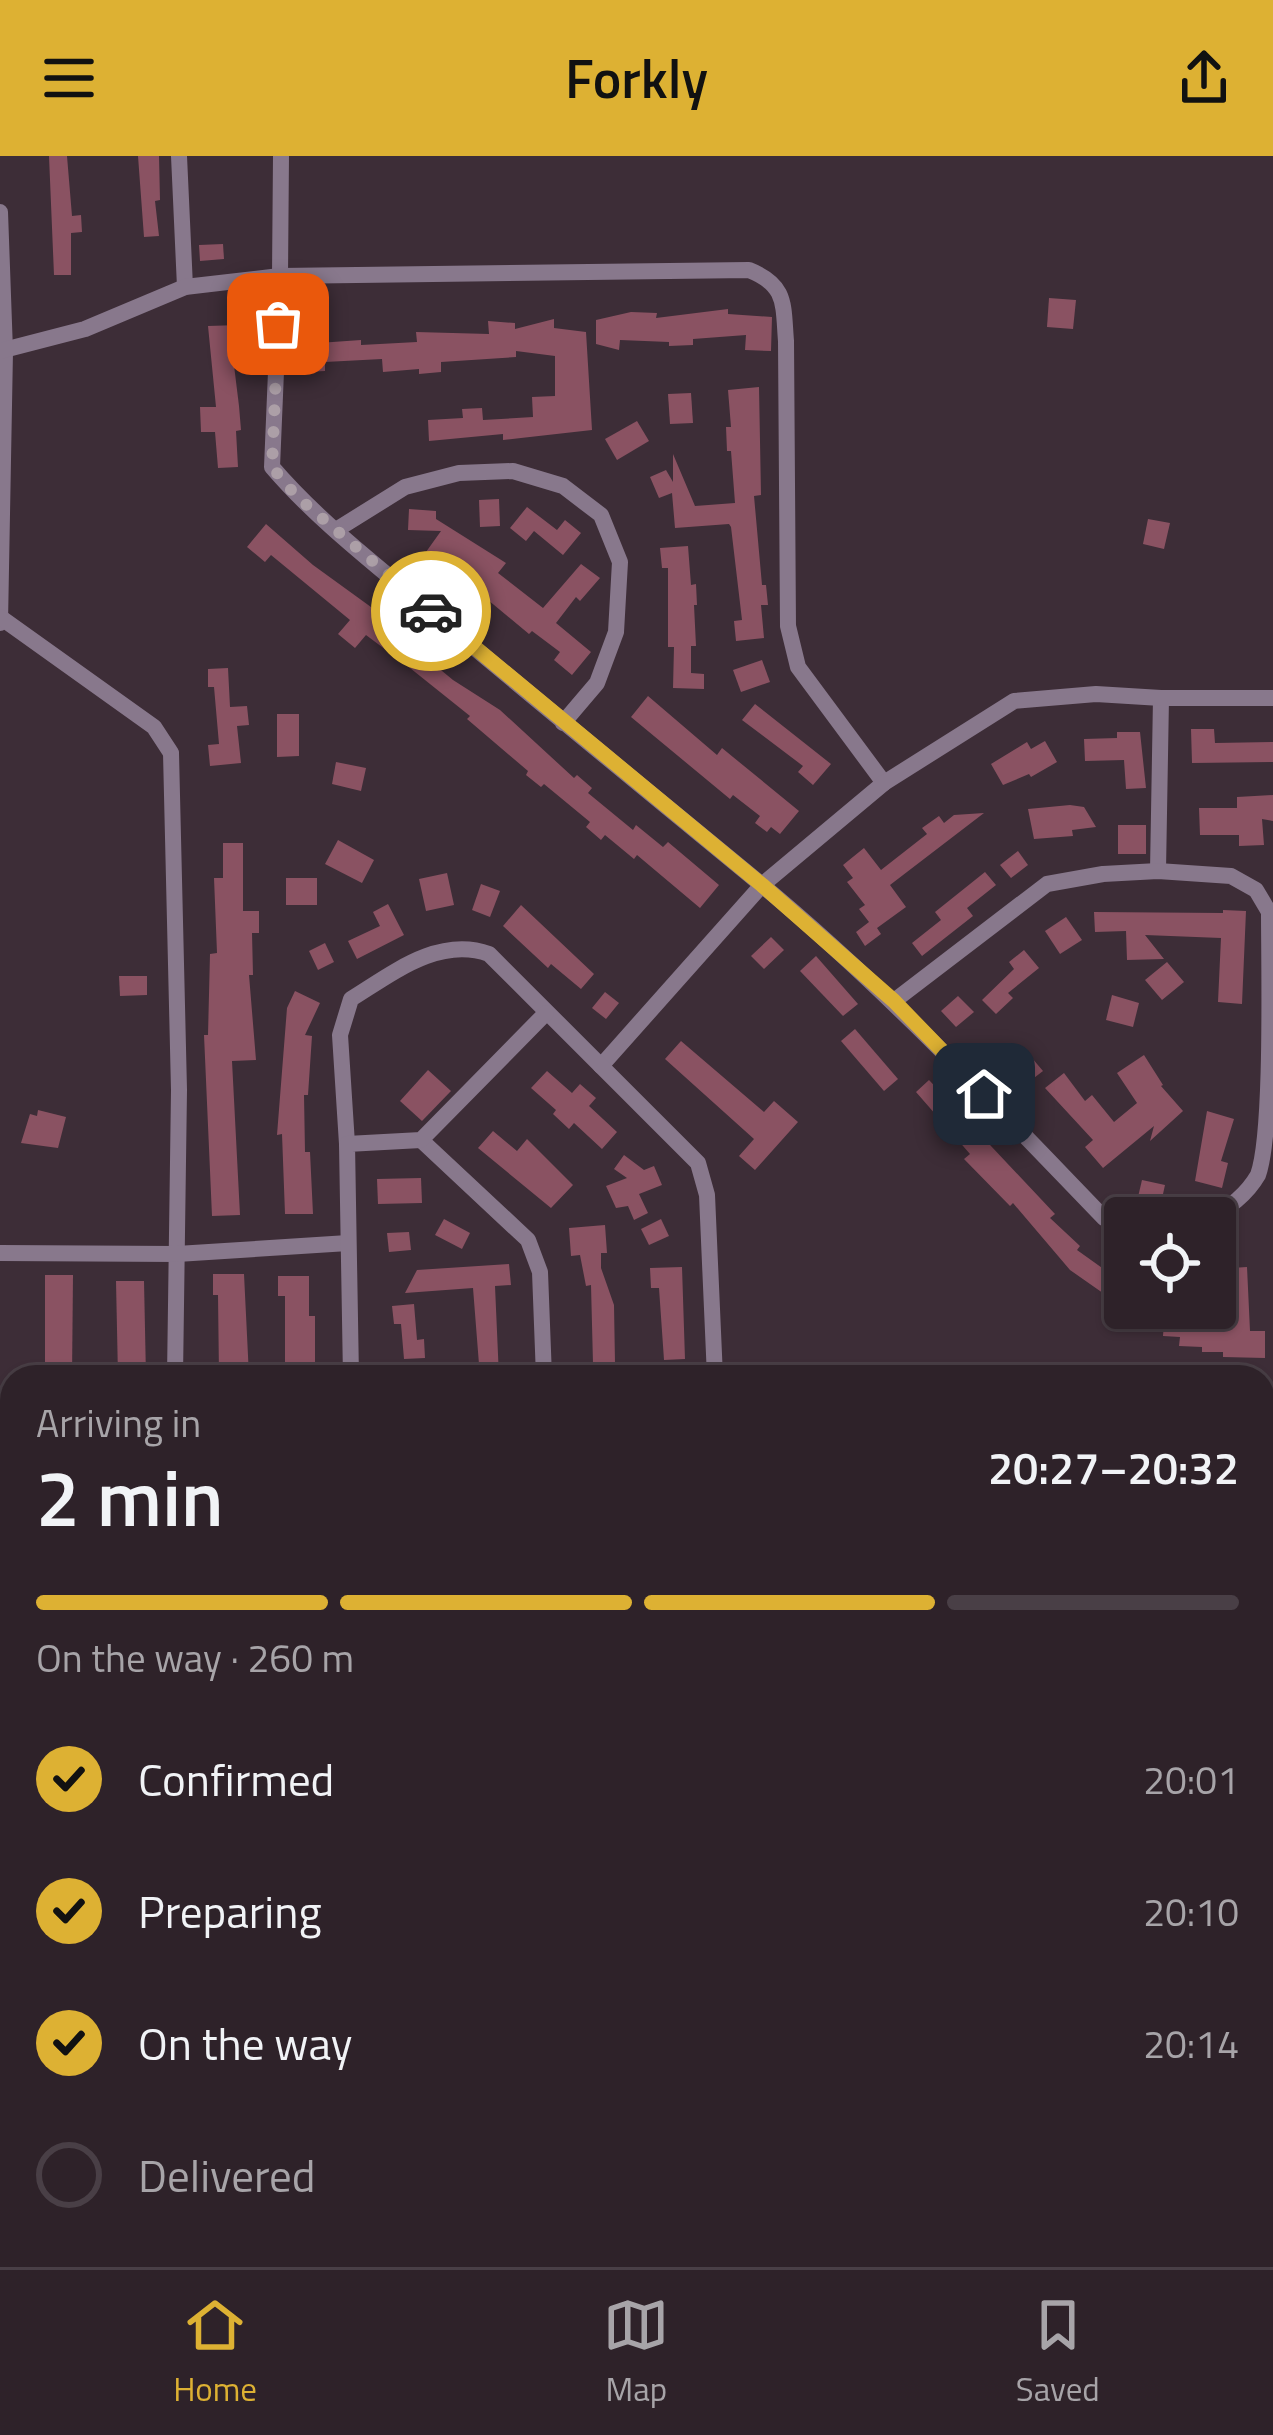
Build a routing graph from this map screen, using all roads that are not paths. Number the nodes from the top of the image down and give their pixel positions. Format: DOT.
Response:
graph roads {
  1 [pos="179,156"];
  2 [pos="281,156"];
  3 [pos="0,212"];
  4 [pos="280,276"];
  5 [pos="185,287"];
  6 [pos="3,351"];
  7 [pos="1,519"];
  8 [pos="336,530"];
  9 [pos="0,620"];
  10 [pos="1161,698"];
  11 [pos="1273,698"];
  12 [pos="563,723"];
  13 [pos="884,783"];
  14 [pos="1158,871"];
  15 [pos="762,885"];
  16 [pos="894,1001"];
  17 [pos="545,1013"];
  18 [pos="601,1066"];
  19 [pos="421,1140"];
  20 [pos="347,1144"];
  21 [pos="1236,1201"];
  22 [pos="1104,1218"];
  23 [pos="348,1243"];
  24 [pos="0,1253"];
  25 [pos="177,1254"];
  26 [pos="176,1365"];
  27 [pos="351,1365"];
  28 [pos="544,1365"];
  29 [pos="714,1365"];
  1 -- 5 [label="street"];
  2 -- 4 [label="street"];
  3 -- 6 [label="street"];
  4 -- 5 [label="street"];
  4 -- 8 [label="street"];
  4 -- 13 [label="street"];
  5 -- 6 [label="street"];
  6 -- 7 [label="street"];
  7 -- 9 [label="street"];
  8 -- 12 [label="street"];
  8 -- 12 [label="street"];
  9 -- 25 [label="street"];
  10 -- 11 [label="street"];
  10 -- 13 [label="street"];
  10 -- 14 [label="street"];
  12 -- 15 [label="street"];
  13 -- 15 [label="street"];
  14 -- 16 [label="street"];
  14 -- 21 [label="street"];
  15 -- 16 [label="street"];
  15 -- 18 [label="street"];
  16 -- 22 [label="street"];
  17 -- 18 [label="street"];
  17 -- 19 [label="street"];
  17 -- 20 [label="street"];
  18 -- 29 [label="street"];
  19 -- 20 [label="street"];
  19 -- 28 [label="street"];
  20 -- 23 [label="street"];
  23 -- 25 [label="street"];
  23 -- 27 [label="street"];
  24 -- 25 [label="street"];
  25 -- 26 [label="street"];
}
